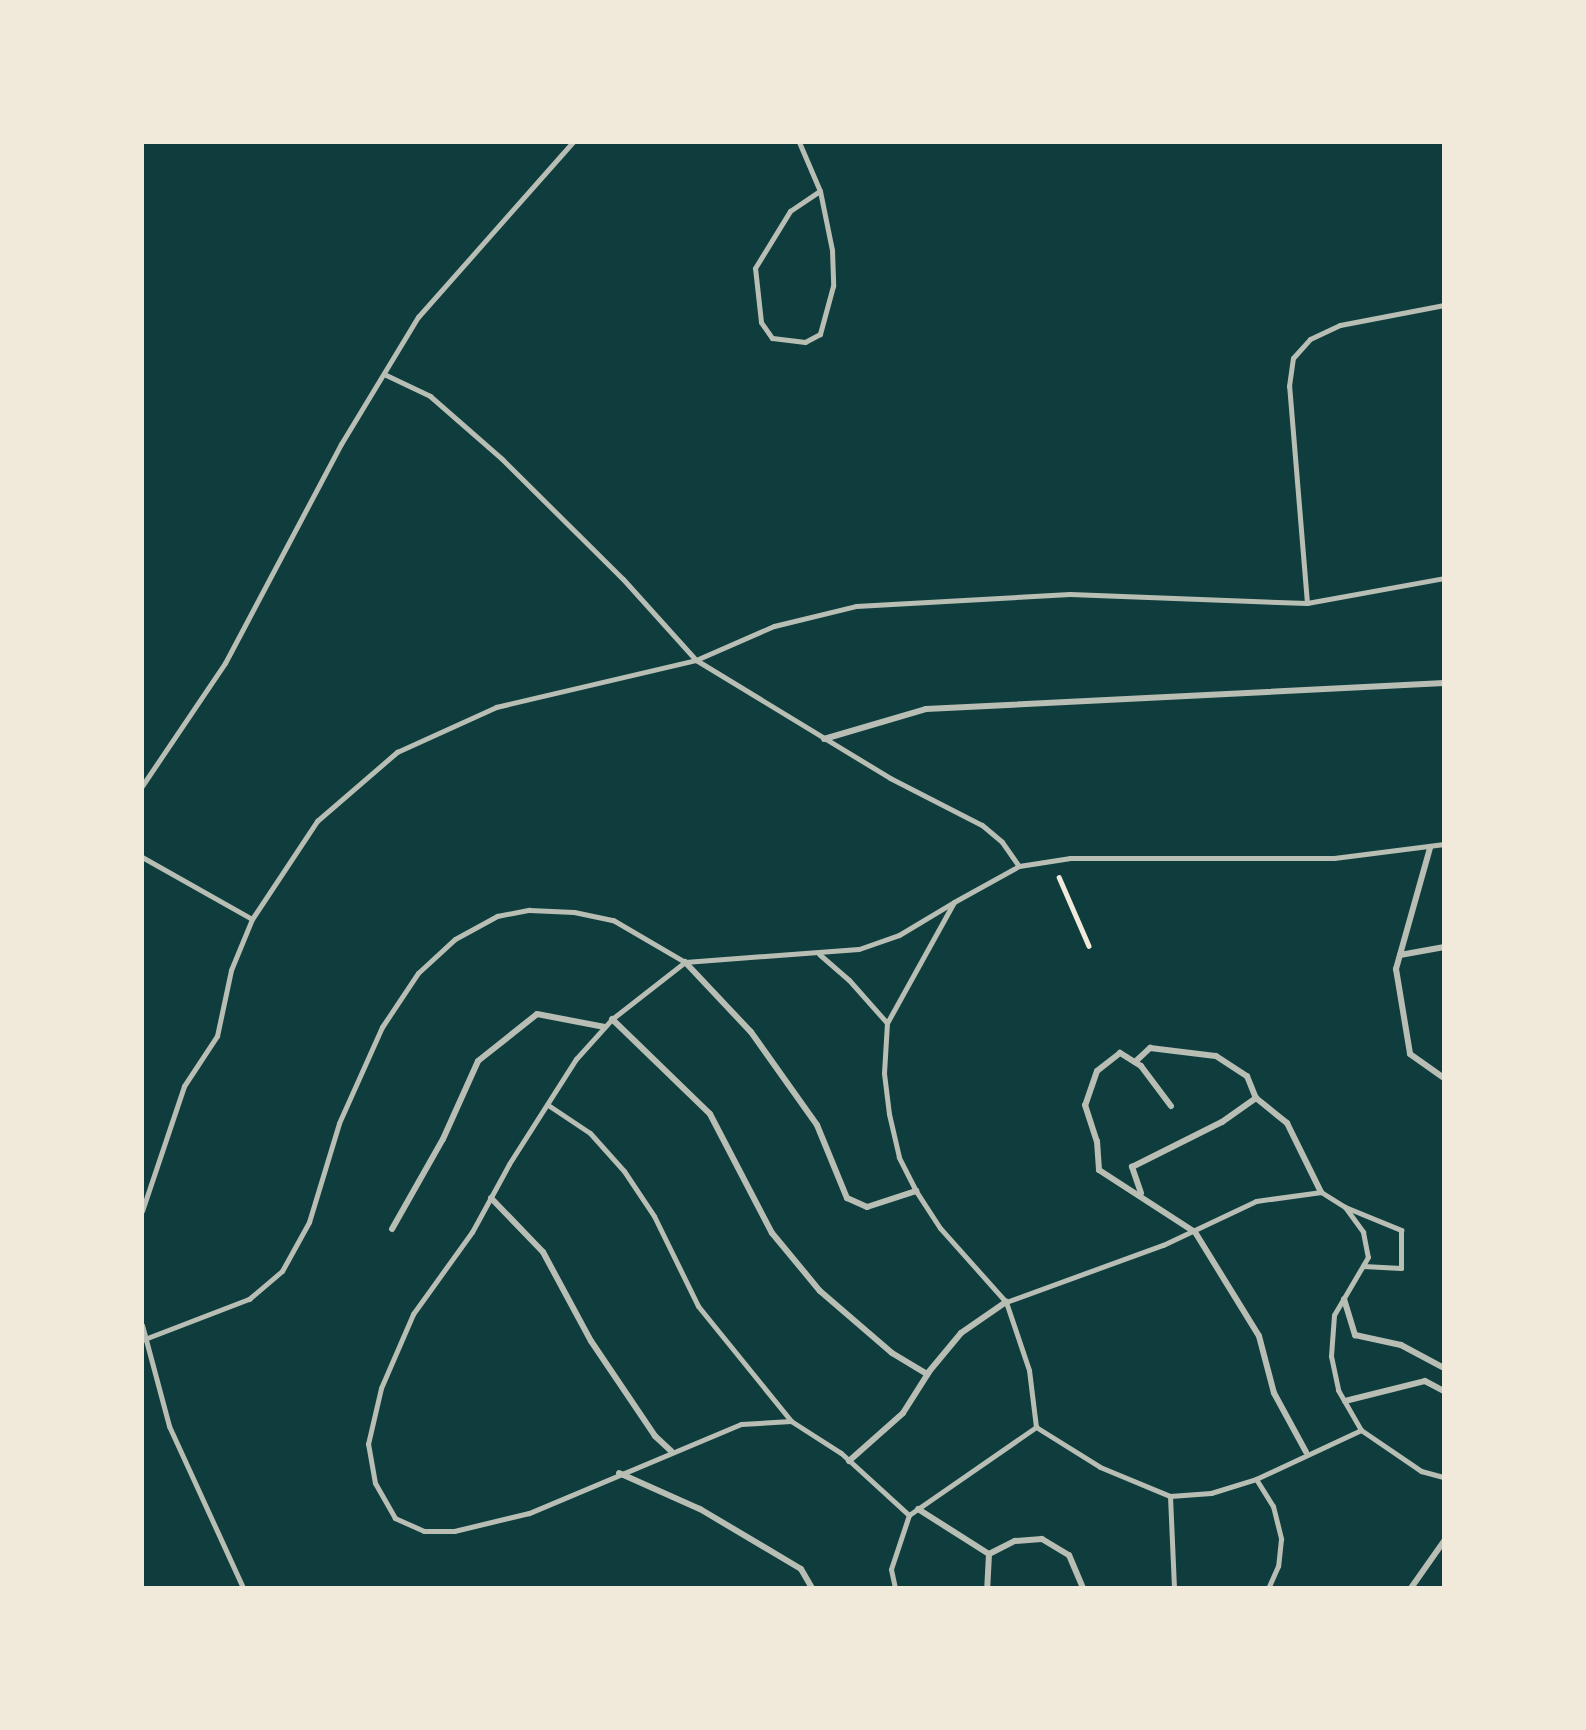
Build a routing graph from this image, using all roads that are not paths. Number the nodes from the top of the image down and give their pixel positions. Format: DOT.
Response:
graph roads {
  1 [pos="573,142"];
  2 [pos="800,142"];
  3 [pos="820,191"];
  4 [pos="1444,305"];
  5 [pos="386,375"];
  6 [pos="1444,578"];
  7 [pos="1307,603"];
  8 [pos="696,660"];
  9 [pos="1444,683"];
  10 [pos="824,739"];
  11 [pos="142,786"];
  12 [pos="1444,844"];
  13 [pos="1430,848"];
  14 [pos="142,857"];
  15 [pos="1019,866"];
  16 [pos="954,902"];
  17 [pos="252,919"];
  18 [pos="1444,947"];
  19 [pos="819,954"];
  20 [pos="1400,955"];
  21 [pos="685,962"];
  22 [pos="612,1019"];
  23 [pos="887,1023"];
  24 [pos="605,1027"];
  25 [pos="1135,1062"];
  26 [pos="1444,1078"];
  27 [pos="1256,1098"];
  28 [pos="548,1105"];
  29 [pos="1171,1106"];
  30 [pos="916,1191"];
  31 [pos="1321,1192"];
  32 [pos="1142,1194"];
  33 [pos="491,1198"];
  34 [pos="1345,1207"];
  35 [pos="142,1211"];
  36 [pos="392,1229"];
  37 [pos="1195,1232"];
  38 [pos="1363,1266"];
  39 [pos="1344,1299"];
  40 [pos="1006,1302"];
  41 [pos="142,1325"];
  42 [pos="143,1339"];
  43 [pos="1444,1368"];
  44 [pos="928,1374"];
  45 [pos="1444,1391"];
  46 [pos="1345,1401"];
  47 [pos="791,1421"];
  48 [pos="1036,1427"];
  49 [pos="1361,1430"];
  50 [pos="671,1451"];
  51 [pos="1306,1452"];
  52 [pos="849,1461"];
  53 [pos="620,1473"];
  54 [pos="1444,1477"];
  55 [pos="1256,1479"];
  56 [pos="1170,1496"];
  57 [pos="918,1509"];
  58 [pos="908,1516"];
  59 [pos="1444,1542"];
  60 [pos="989,1554"];
  61 [pos="243,1588"];
  62 [pos="812,1588"];
  63 [pos="895,1588"];
  64 [pos="987,1588"];
  65 [pos="1083,1588"];
  66 [pos="1174,1588"];
  67 [pos="1268,1588"];
  68 [pos="1411,1588"];
  1 -- 5 [label="lane"];
  2 -- 3 [label="lane"];
  3 -- 3 [label="lane"];
  4 -- 7 [label="lane"];
  5 -- 8 [label="lane"];
  5 -- 11 [label="lane"];
  6 -- 7 [label="lane"];
  7 -- 8 [label="lane"];
  8 -- 10 [label="lane"];
  8 -- 17 [label="lane"];
  9 -- 10 [label="street"];
  10 -- 15 [label="lane"];
  12 -- 13 [label="lane"];
  13 -- 15 [label="lane"];
  13 -- 20 [label="street"];
  14 -- 17 [label="lane"];
  15 -- 16 [label="lane"];
  16 -- 19 [label="lane"];
  16 -- 23 [label="lane"];
  17 -- 35 [label="lane"];
  18 -- 20 [label="street"];
  19 -- 21 [label="lane"];
  19 -- 23 [label="lane"];
  20 -- 26 [label="street"];
  21 -- 22 [label="lane"];
  21 -- 30 [label="street"];
  21 -- 42 [label="lane"];
  22 -- 24 [label="lane"];
  22 -- 44 [label="street"];
  23 -- 30 [label="lane"];
  24 -- 28 [label="lane"];
  24 -- 36 [label="street"];
  25 -- 27 [label="street"];
  25 -- 29 [label="street"];
  25 -- 32 [label="street"];
  27 -- 31 [label="street"];
  27 -- 32 [label="street"];
  28 -- 33 [label="lane"];
  28 -- 47 [label="lane"];
  30 -- 40 [label="lane"];
  31 -- 34 [label="lane"];
  31 -- 37 [label="lane"];
  32 -- 37 [label="street"];
  33 -- 50 [label="street"];
  33 -- 53 [label="lane"];
  34 -- 38 [label="lane"];
  34 -- 38 [label="lane"];
  37 -- 40 [label="lane"];
  37 -- 51 [label="street"];
  38 -- 39 [label="lane"];
  39 -- 43 [label="street"];
  39 -- 46 [label="lane"];
  40 -- 44 [label="street"];
  40 -- 48 [label="lane"];
  41 -- 42 [label="lane"];
  42 -- 61 [label="lane"];
  44 -- 52 [label="street"];
  45 -- 46 [label="street"];
  46 -- 49 [label="lane"];
  47 -- 50 [label="lane"];
  47 -- 52 [label="lane"];
  48 -- 56 [label="lane"];
  48 -- 57 [label="lane"];
  49 -- 51 [label="lane"];
  49 -- 54 [label="lane"];
  50 -- 53 [label="lane"];
  51 -- 55 [label="lane"];
  52 -- 58 [label="lane"];
  53 -- 62 [label="street"];
  55 -- 56 [label="lane"];
  55 -- 67 [label="lane"];
  56 -- 66 [label="lane"];
  57 -- 58 [label="lane"];
  57 -- 60 [label="street"];
  58 -- 63 [label="lane"];
  59 -- 68 [label="street"];
  60 -- 64 [label="street"];
  60 -- 65 [label="street"];
}
